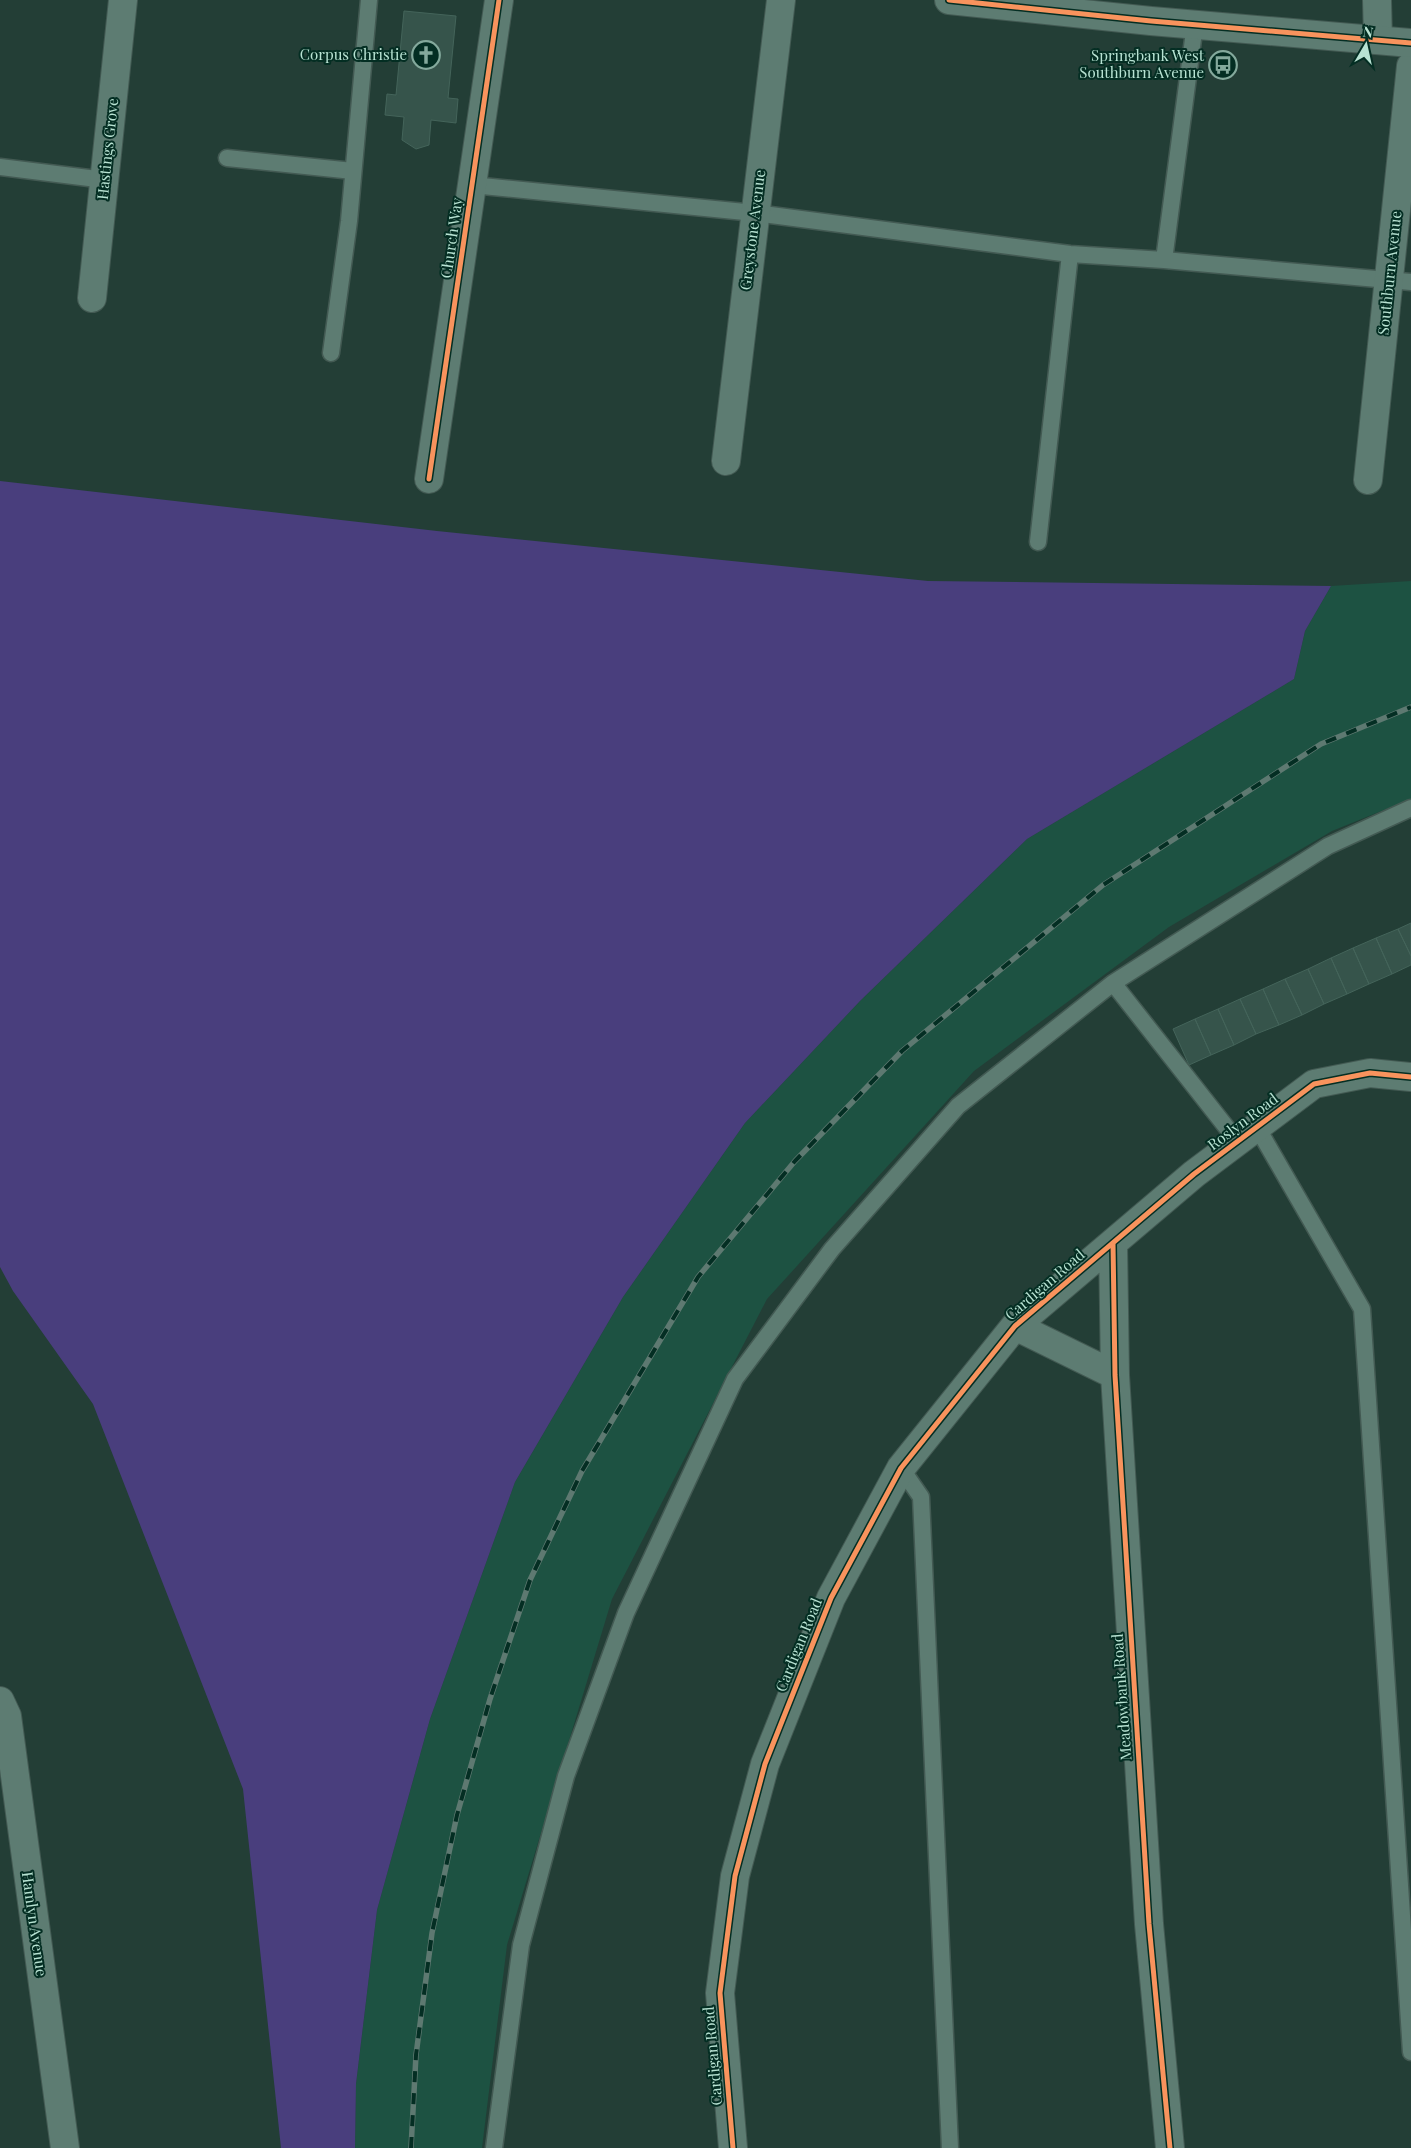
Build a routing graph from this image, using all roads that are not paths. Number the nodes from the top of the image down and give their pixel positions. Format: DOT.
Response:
graph roads {
  1 [pos="123,0"];
  2 [pos="369,0"];
  3 [pos="499,0"];
  4 [pos="781,0"];
  5 [pos="949,0"];
  6 [pos="1377,0"];
  7 [pos="1195,24"];
  8 [pos="1378,40"];
  9 [pos="1411,42"];
  10 [pos="1411,66"];
  11 [pos="228,158"];
  12 [pos="0,167"];
  13 [pos="353,172"];
  14 [pos="104,180"];
  15 [pos="472,185"];
  16 [pos="755,213"];
  17 [pos="1070,254"];
  18 [pos="1164,260"];
  19 [pos="1400,281"];
  20 [pos="92,298"];
  21 [pos="331,353"];
  22 [pos="726,461"];
  23 [pos="429,479"];
  24 [pos="1368,480"];
  25 [pos="1038,542"];
  26 [pos="1411,808"];
  27 [pos="1113,983"];
  28 [pos="1411,1077"];
  29 [pos="1248,1135"];
  30 [pos="1112,1243"];
  31 [pos="1015,1326"];
  32 [pos="1115,1375"];
  33 [pos="901,1468"];
  34 [pos="0,1702"];
  35 [pos="1411,2052"];
  36 [pos="65,2148"];
  37 [pos="494,2148"];
  38 [pos="733,2148"];
  39 [pos="950,2148"];
  40 [pos="1170,2148"];
  1 -- 14 [label="street, Hastings Grove"];
  2 -- 13 [label="lane"];
  3 -- 15 [label="street, Church Way"];
  4 -- 16 [label="street, Greystone Avenue"];
  5 -- 7 [label="street"];
  6 -- 8 [label="street"];
  7 -- 8 [label="street"];
  7 -- 18 [label="lane"];
  8 -- 9 [label="street"];
  10 -- 19 [label="street, Southburn Avenue"];
  11 -- 13 [label="lane"];
  12 -- 14 [label="lane"];
  13 -- 21 [label="lane"];
  14 -- 20 [label="street, Hastings Grove"];
  15 -- 16 [label="lane"];
  15 -- 23 [label="street, Church Way"];
  16 -- 17 [label="lane"];
  16 -- 22 [label="street, Greystone Avenue"];
  17 -- 18 [label="lane"];
  17 -- 25 [label="lane"];
  18 -- 19 [label="lane"];
  19 -- 24 [label="street, Southburn Avenue"];
  26 -- 27 [label="lane"];
  27 -- 29 [label="lane"];
  27 -- 37 [label="lane"];
  28 -- 29 [label="street, Roslyn Road"];
  29 -- 30 [label="street, Roslyn Road"];
  29 -- 35 [label="lane"];
  30 -- 31 [label="street, Cardigan Road"];
  30 -- 32 [label="street, Meadowbank Road"];
  31 -- 32 [label="street"];
  31 -- 33 [label="street, Cardigan Road"];
  32 -- 40 [label="street, Meadowbank Road"];
  33 -- 38 [label="street, Cardigan Road"];
  33 -- 39 [label="lane"];
  34 -- 36 [label="street, Hamlyn Avenue"];
}
